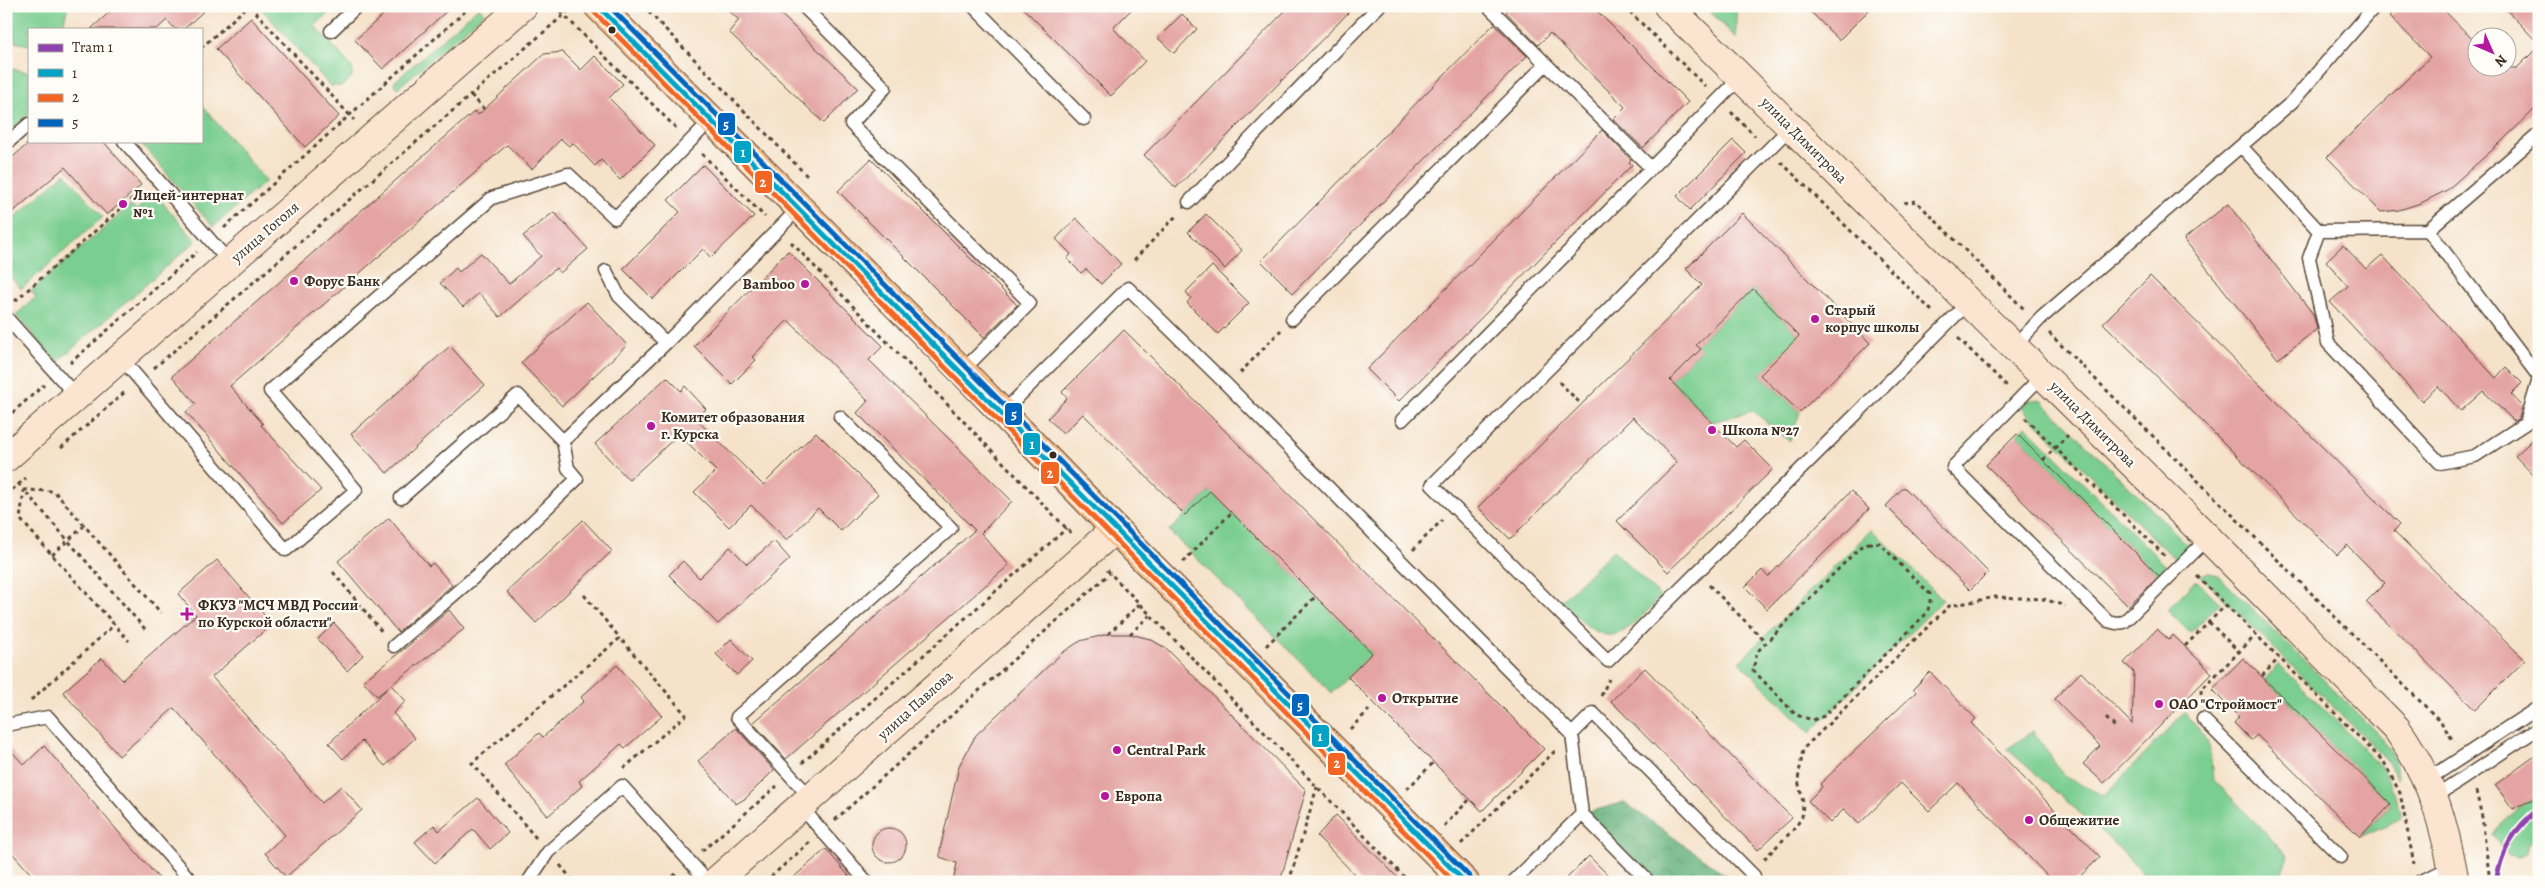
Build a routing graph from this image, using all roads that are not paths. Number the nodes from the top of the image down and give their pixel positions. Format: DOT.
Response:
graph roads {
  1 [pos="357,6"];
  2 [pos="523,6"];
  3 [pos="598,6"];
  4 [pos="802,6"];
  5 [pos="973,6"];
  6 [pos="1379,6"];
  7 [pos="1488,6"];
  8 [pos="1668,6"];
  9 [pos="2375,6"];
  10 [pos="331,31"];
  11 [pos="1546,64"];
  12 [pos="1740,77"];
  13 [pos="1084,119"];
  14 [pos="711,120"];
  15 [pos="28,125"];
  16 [pos="1791,127"];
  17 [pos="2539,134"];
  18 [pos="125,142"];
  19 [pos="6,144"];
  20 [pos="2241,146"];
  21 [pos="1651,168"];
  22 [pos="1190,202"];
  23 [pos="799,208"];
  24 [pos="2428,230"];
  25 [pos="2319,231"];
  26 [pos="230,262"];
  27 [pos="606,271"];
  28 [pos="1969,302"];
  29 [pos="6,317"];
  30 [pos="1292,319"];
  31 [pos="666,343"];
  32 [pos="2014,347"];
  33 [pos="121,358"];
  34 [pos="962,371"];
  35 [pos="2043,375"];
  36 [pos="2539,378"];
  37 [pos="77,397"];
  38 [pos="1003,412"];
  39 [pos="840,417"];
  40 [pos="1402,420"];
  41 [pos="563,441"];
  42 [pos="9,468"];
  43 [pos="400,498"];
  44 [pos="1115,529"];
  45 [pos="2208,538"];
  46 [pos="394,646"];
  47 [pos="2539,707"];
  48 [pos="2202,719"];
  49 [pos="6,726"];
  50 [pos="2539,728"];
  51 [pos="1572,734"];
  52 [pos="2431,788"];
  53 [pos="806,802"];
  54 [pos="1582,814"];
  55 [pos="2341,857"];
  56 [pos="2454,875"];
  57 [pos="1754,876"];
  58 [pos="2417,877"];
  59 [pos="192,882"];
  60 [pos="528,882"];
  61 [pos="708,882"];
  62 [pos="715,882"];
  63 [pos="868,882"];
  64 [pos="1465,882"];
  65 [pos="1513,882"];
  66 [pos="1649,882"];
  1 -- 10 [label="lane"];
  2 -- 26 [label="main road, улица Гоголя"];
  3 -- 14 [label="main road"];
  4 -- 34 [label="lane"];
  5 -- 13 [label="lane"];
  6 -- 22 [label="lane"];
  7 -- 11 [label="lane"];
  8 -- 12 [label="main road, улица Димитрова"];
  9 -- 20 [label="lane"];
  11 -- 21 [label="lane"];
  11 -- 30 [label="lane"];
  12 -- 16 [label="main road, улица Димитрова"];
  12 -- 21 [label="lane"];
  14 -- 23 [label="main road"];
  14 -- 33 [label="lane"];
  15 -- 19 [label="lane"];
  16 -- 28 [label="main road, улица Димитрова"];
  16 -- 28 [label="lane"];
  17 -- 24 [label="lane"];
  18 -- 26 [label="lane"];
  20 -- 25 [label="lane"];
  20 -- 32 [label="lane"];
  21 -- 40 [label="lane"];
  23 -- 31 [label="lane"];
  23 -- 34 [label="main road"];
  24 -- 25 [label="lane"];
  24 -- 36 [label="lane"];
  25 -- 36 [label="lane"];
  26 -- 33 [label="main road, улица Гоголя"];
  27 -- 31 [label="lane"];
  28 -- 32 [label="main road, улица Димитрова"];
  29 -- 37 [label="lane"];
  31 -- 41 [label="lane"];
  32 -- 35 [label="main road, улица Димитрова"];
  33 -- 37 [label="main road, улица Гоголя"];
  34 -- 38 [label="main road"];
  35 -- 45 [label="main road, улица Димитрова"];
  35 -- 45 [label="lane"];
  37 -- 42 [label="main road, улица Гоголя"];
  38 -- 44 [label="main road"];
  38 -- 51 [label="lane"];
  39 -- 53 [label="lane"];
  41 -- 43 [label="lane"];
  41 -- 46 [label="lane"];
  44 -- 53 [label="main road, улица Павлова"];
  44 -- 64 [label="main road"];
  45 -- 52 [label="main road, улица Димитрова"];
  47 -- 52 [label="lane"];
  48 -- 55 [label="lane"];
  49 -- 59 [label="lane"];
  50 -- 52 [label="lane"];
  51 -- 54 [label="lane"];
  51 -- 57 [label="lane"];
  52 -- 56 [label="main road, улица Димитрова"];
  53 -- 62 [label="main road, улица Павлова"];
  53 -- 63 [label="lane"];
  54 -- 65 [label="lane"];
  54 -- 66 [label="lane"];
  56 -- 58 [label="lane"];
  60 -- 61 [label="lane"];
}
